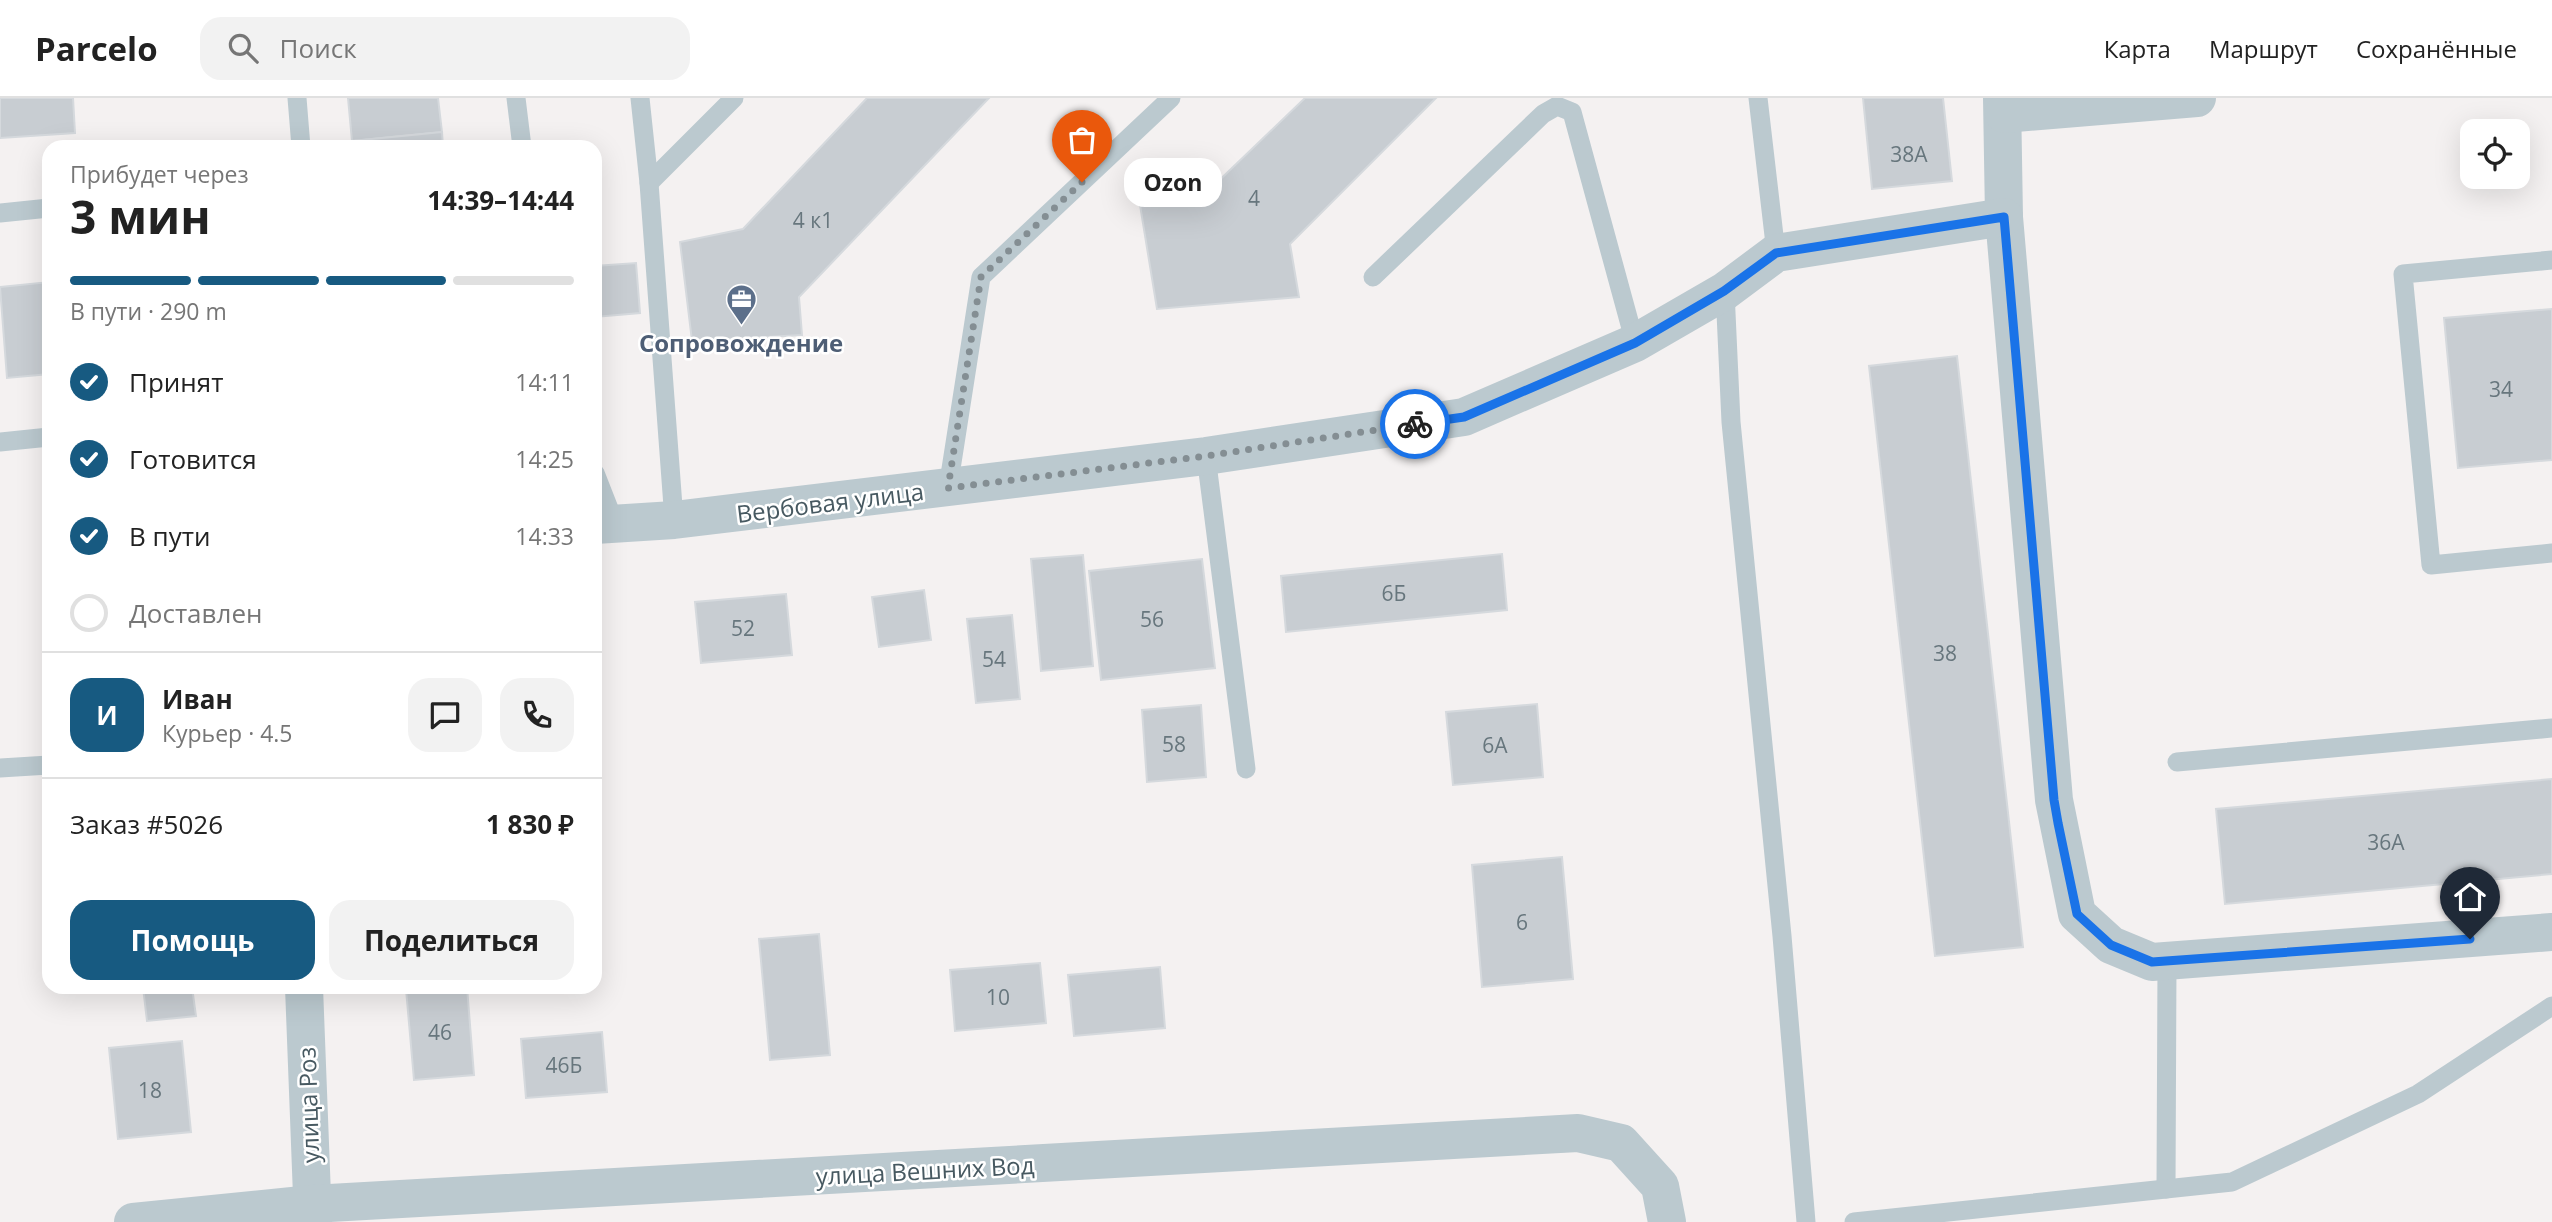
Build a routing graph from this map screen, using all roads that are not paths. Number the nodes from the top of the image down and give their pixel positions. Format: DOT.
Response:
graph roads {
  1 [pos="297,98"];
  2 [pos="516,98"];
  3 [pos="640,98"];
  4 [pos="734,98"];
  5 [pos="1171,98"];
  6 [pos="1758,98"];
  7 [pos="2197,98"];
  8 [pos="2003,106"];
  9 [pos="300,140"];
  10 [pos="521,140"];
  11 [pos="649,183"];
  12 [pos="42,209"];
  13 [pos="0,214"];
  14 [pos="2004,217"];
  15 [pos="1776,253"];
  16 [pos="2552,260"];
  17 [pos="1373,277"];
  18 [pos="1724,291"];
  19 [pos="1635,343"];
  20 [pos="42,438"];
  21 [pos="0,442"];
  22 [pos="1206,456"];
  23 [pos="948,488"];
  24 [pos="674,520"];
  25 [pos="605,524"];
  26 [pos="2552,553"];
  27 [pos="2552,728"];
  28 [pos="2177,762"];
  29 [pos="42,765"];
  30 [pos="0,768"];
  31 [pos="1246,769"];
  32 [pos="2552,932"];
  33 [pos="2167,962"];
  34 [pos="304,994"];
  35 [pos="2552,1006"];
  36 [pos="2165,1189"];
  37 [pos="312,1213"];
  38 [pos="133,1222"];
  39 [pos="1667,1222"];
  40 [pos="1806,1222"];
  41 [pos="1854,1222"];
  1 -- 9 [label="lane"];
  2 -- 10 [label="lane"];
  3 -- 11 [label="lane"];
  4 -- 11 [label="lane"];
  5 -- 23 [label="lane"];
  6 -- 15 [label="lane"];
  7 -- 8 [label="street"];
  8 -- 14 [label="street"];
  11 -- 24 [label="lane"];
  12 -- 13 [label="lane"];
  14 -- 15 [label="street, Вербовая улица"];
  14 -- 33 [label="street"];
  15 -- 18 [label="street, Вербовая улица"];
  16 -- 26 [label="lane"];
  17 -- 19 [label="lane"];
  18 -- 19 [label="street, Вербовая улица"];
  18 -- 40 [label="lane"];
  19 -- 22 [label="street, Вербовая улица"];
  20 -- 21 [label="lane"];
  22 -- 23 [label="street, Вербовая улица"];
  22 -- 31 [label="lane"];
  23 -- 24 [label="street, Вербовая улица"];
  24 -- 25 [label="street, Вербовая улица"];
  27 -- 28 [label="lane"];
  29 -- 30 [label="lane"];
  32 -- 33 [label="street"];
  33 -- 36 [label="lane"];
  34 -- 37 [label="street, улица Роз"];
  35 -- 36 [label="lane"];
  36 -- 41 [label="lane"];
  37 -- 38 [label="street, улица Вешних Вод"];
  37 -- 39 [label="street, улица Вешних Вод"];
}
